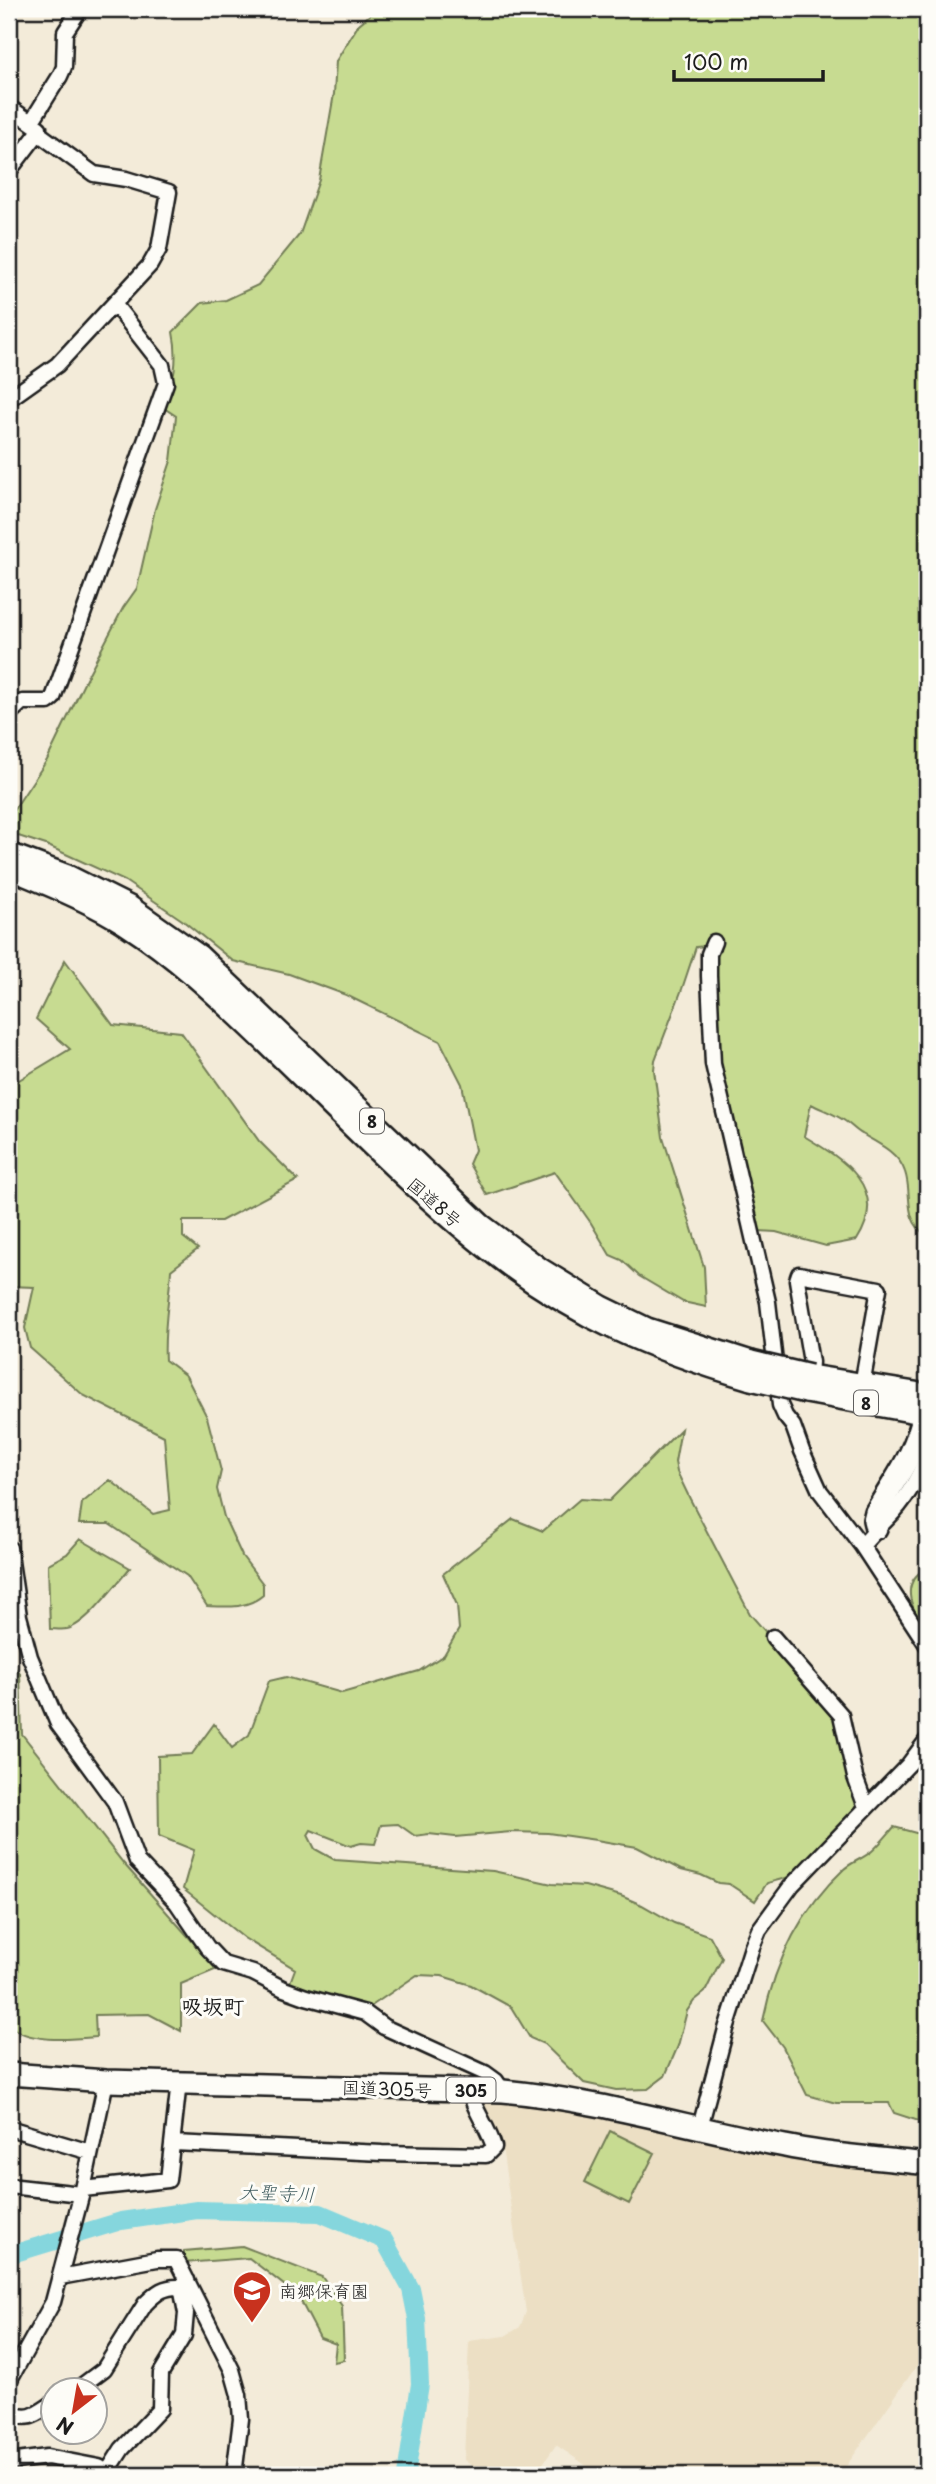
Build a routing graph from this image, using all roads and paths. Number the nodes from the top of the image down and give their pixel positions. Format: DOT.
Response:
graph roads {
  1 [pos="80,9"];
  2 [pos="9,107"];
  3 [pos="35,127"];
  4 [pos="9,171"];
  5 [pos="115,305"];
  6 [pos="9,399"];
  7 [pos="9,714"];
  8 [pos="9,854"];
  9 [pos="9,870"];
  10 [pos="713,942"];
  11 [pos="751,1370"];
  12 [pos="808,1384"];
  13 [pos="862,1385"];
  14 [pos="926,1408"];
  15 [pos="927,1457"];
  16 [pos="876,1528"];
  17 [pos="862,1546"];
  18 [pos="9,1548"];
  19 [pos="773,1637"];
  20 [pos="927,1645"];
  21 [pos="927,1740"];
  22 [pos="866,1807"];
  23 [pos="9,2074"];
  24 [pos="106,2081"];
  25 [pos="179,2082"];
  26 [pos="469,2090"];
  27 [pos="503,2091"];
  28 [pos="700,2127"];
  29 [pos="9,2128"];
  30 [pos="174,2143"];
  31 [pos="90,2152"];
  32 [pos="927,2164"];
  33 [pos="9,2186"];
  34 [pos="82,2191"];
  35 [pos="60,2277"];
  36 [pos="184,2284"];
  37 [pos="93,2376"];
  38 [pos="9,2381"];
  39 [pos="9,2414"];
  40 [pos="38,2414"];
  41 [pos="9,2462"];
  42 [pos="110,2473"];
  43 [pos="234,2475"];
  1 -- 3 [label="street"];
  2 -- 3 [label="street"];
  3 -- 4 [label="street"];
  3 -- 5 [label="street"];
  5 -- 6 [label="street"];
  5 -- 7 [label="street"];
  8 -- 11 [label="highway, 国道8号 / 8"];
  9 -- 11 [label="highway, 国道8号 / 8"];
  10 -- 17 [label="street"];
  11 -- 12 [label="highway, 国道8号 / 8, bridge"];
  12 -- 13 [label="highway, 国道8号 / 8"];
  12 -- 13 [label="street"];
  12 -- 14 [label="highway, 国道8号 / 8"];
  13 -- 14 [label="highway, 国道8号 / 8"];
  14 -- 16 [label="highway"];
  15 -- 16 [label="street"];
  16 -- 17 [label="street"];
  17 -- 20 [label="street"];
  18 -- 27 [label="street"];
  19 -- 22 [label="street"];
  21 -- 22 [label="street"];
  22 -- 28 [label="street"];
  23 -- 24 [label="highway, 国道305号 / 305"];
  24 -- 25 [label="highway, 国道305号 / 305"];
  24 -- 31 [label="street"];
  25 -- 26 [label="highway, 国道305号 / 305"];
  25 -- 30 [label="street"];
  26 -- 27 [label="highway, 国道305号 / 305"];
  26 -- 30 [label="street"];
  27 -- 28 [label="highway, 国道305号 / 305"];
  28 -- 32 [label="highway, 国道305号 / 305"];
  29 -- 31 [label="street"];
  30 -- 34 [label="street"];
  31 -- 34 [label="street"];
  33 -- 34 [label="street"];
  34 -- 35 [label="street"];
  35 -- 36 [label="street"];
  35 -- 38 [label="street"];
  36 -- 37 [label="street"];
  36 -- 42 [label="street"];
  36 -- 43 [label="street"];
  39 -- 40 [label="street"];
  41 -- 42 [label="street"];
}
